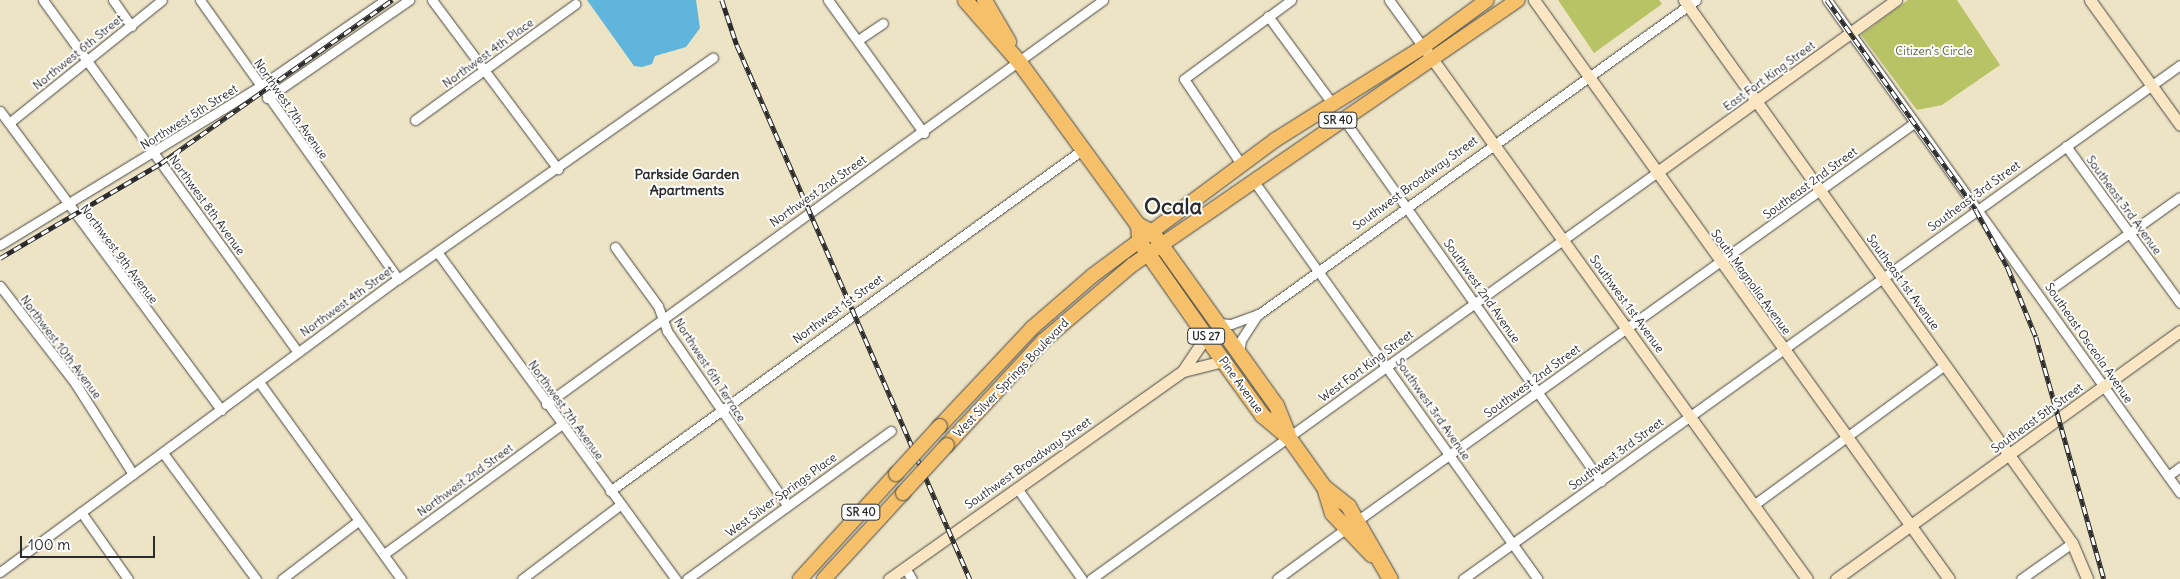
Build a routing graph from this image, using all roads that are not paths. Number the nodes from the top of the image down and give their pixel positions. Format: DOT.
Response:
graph roads {
  1 [pos="43,0"];
  2 [pos="113,0"];
  3 [pos="162,0"];
  4 [pos="200,0"];
  5 [pos="385,0"];
  6 [pos="409,0"];
  7 [pos="432,0"];
  8 [pos="828,0"];
  9 [pos="965,0"];
  10 [pos="984,0"];
  11 [pos="1103,0"];
  12 [pos="1291,0"];
  13 [pos="1389,0"];
  14 [pos="1487,0"];
  15 [pos="1518,0"];
  16 [pos="1534,0"];
  17 [pos="1827,0"];
  18 [pos="1896,0"];
  19 [pos="2090,0"];
  20 [pos="1690,2"];
  21 [pos="575,4"];
  22 [pos="1544,5"];
  23 [pos="1268,16"];
  24 [pos="883,23"];
  25 [pos="131,26"];
  26 [pos="1850,34"];
  27 [pos="858,40"];
  28 [pos="1423,47"];
  29 [pos="713,58"];
  30 [pos="87,60"];
  31 [pos="1433,61"];
  32 [pos="1019,62"];
  33 [pos="2180,65"];
  34 [pos="485,73"];
  35 [pos="1588,74"];
  36 [pos="1378,76"];
  37 [pos="2151,85"];
  38 [pos="259,87"];
  39 [pos="267,98"];
  40 [pos="1757,102"];
  41 [pos="1332,103"];
  42 [pos="0,111"];
  43 [pos="1342,117"];
  44 [pos="415,120"];
  45 [pos="9,123"];
  46 [pos="1914,123"];
  47 [pos="2180,125"];
  48 [pos="924,133"];
  49 [pos="1494,143"];
  50 [pos="2066,146"];
  51 [pos="1297,148"];
  52 [pos="1082,150"];
  53 [pos="155,154"];
  54 [pos="1241,164"];
  55 [pos="558,169"];
  56 [pos="1656,173"];
  57 [pos="1253,180"];
  58 [pos="1820,191"];
  59 [pos="2180,197"];
  60 [pos="66,204"];
  61 [pos="1407,207"];
  62 [pos="1976,210"];
  63 [pos="1143,233"];
  64 [pos="2129,233"];
  65 [pos="1563,240"];
  66 [pos="0,245"];
  67 [pos="1161,246"];
  68 [pos="615,247"];
  69 [pos="438,253"];
  70 [pos="1149,255"];
  71 [pos="1722,264"];
  72 [pos="1320,270"];
  73 [pos="1882,277"];
  74 [pos="398,279"];
  75 [pos="0,286"];
  76 [pos="2055,286"];
  77 [pos="1474,302"];
  78 [pos="2180,303"];
  79 [pos="1258,314"];
  80 [pos="662,320"];
  81 [pos="1218,323"];
  82 [pos="1628,328"];
  83 [pos="1202,331"];
  84 [pos="2180,331"];
  85 [pos="1783,350"];
  86 [pos="298,352"];
  87 [pos="1239,353"];
  88 [pos="1223,361"];
  89 [pos="1387,365"];
  90 [pos="1945,365"];
  91 [pos="1183,371"];
  92 [pos="259,382"];
  93 [pos="2104,386"];
  94 [pos="1538,392"];
  95 [pos="546,404"];
  96 [pos="221,410"];
  97 [pos="720,410"];
  98 [pos="1691,415"];
  99 [pos="561,425"];
  100 [pos="891,431"];
  101 [pos="1847,437"];
  102 [pos="1289,438"];
  103 [pos="163,453"];
  104 [pos="2011,455"];
  105 [pos="1450,456"];
  106 [pos="2180,467"];
  107 [pos="133,474"];
  108 [pos="2168,476"];
  109 [pos="1601,480"];
  110 [pos="1324,487"];
  111 [pos="1017,488"];
  112 [pos="610,491"];
  113 [pos="2180,493"];
  114 [pos="1755,504"];
  115 [pos="620,505"];
  116 [pos="787,505"];
  117 [pos="81,512"];
  118 [pos="1358,520"];
  119 [pos="358,521"];
  120 [pos="1910,526"];
  121 [pos="1344,530"];
  122 [pos="1513,543"];
  123 [pos="2072,543"];
  124 [pos="384,554"];
  125 [pos="1375,557"];
  126 [pos="905,568"];
  127 [pos="0,572"];
  128 [pos="128,579"];
  129 [pos="256,579"];
  130 [pos="282,579"];
  131 [pos="402,579"];
  132 [pos="522,579"];
  133 [pos="676,579"];
  134 [pos="687,579"];
  135 [pos="800,579"];
  136 [pos="824,579"];
  137 [pos="890,579"];
  138 [pos="912,579"];
  139 [pos="1082,579"];
  140 [pos="1091,579"];
  141 [pos="1277,579"];
  142 [pos="1390,579"];
  143 [pos="1463,579"];
  144 [pos="1538,579"];
  145 [pos="1807,579"];
  146 [pos="1836,579"];
  147 [pos="1949,579"];
  148 [pos="2021,579"];
  149 [pos="2088,579"];
  1 -- 30 [label="street, Northwest 8th Avenue"];
  2 -- 25 [label="street"];
  3 -- 25 [label="street, Northwest 6th Street"];
  4 -- 38 [label="street, Northwest 7th Avenue"];
  5 -- 38 [label="street, Northwest 5th Street"];
  6 -- 39 [label="street"];
  7 -- 34 [label="street"];
  8 -- 27 [label="street"];
  9 -- 32 [label="highway, Pine Avenue / US 27"];
  10 -- 32 [label="highway, Pine Avenue / US 27"];
  11 -- 32 [label="street, Northwest 2nd Street"];
  12 -- 23 [label="street"];
  13 -- 28 [label="street"];
  14 -- 28 [label="main road, West Silver Springs Boulevard / SR 40"];
  15 -- 31 [label="main road, West Silver Springs Boulevard / SR 40"];
  16 -- 22 [label="street, South Magnolia Avenue"];
  17 -- 26 [label="street, Southeast Osceola Avenue"];
  18 -- 26 [label="street, East Fort King Street"];
  19 -- 37 [label="street"];
  20 -- 35 [label="street, Southwest Broadway Street"];
  20 -- 40 [label="street, Southeast 1st Avenue"];
  21 -- 34 [label="street, Northwest 4th Place"];
  22 -- 35 [label="street, South Magnolia Avenue"];
  23 -- 41 [label="street"];
  23 -- 54 [label="street"];
  24 -- 27 [label="street"];
  25 -- 30 [label="street, Northwest 6th Street"];
  26 -- 40 [label="street, East Fort King Street"];
  26 -- 46 [label="street, Southeast Osceola Avenue"];
  27 -- 48 [label="street"];
  28 -- 31 [label="street, Southwest 1st Avenue"];
  28 -- 36 [label="main road, West Silver Springs Boulevard / SR 40"];
  29 -- 55 [label="street, Northwest 4th Street"];
  30 -- 45 [label="street, Northwest 6th Street"];
  30 -- 53 [label="street, Northwest 8th Avenue"];
  31 -- 43 [label="main road, West Silver Springs Boulevard / SR 40"];
  31 -- 49 [label="street, Southwest 1st Avenue"];
  32 -- 48 [label="street, Northwest 2nd Street"];
  32 -- 52 [label="highway, Pine Avenue / US 27"];
  33 -- 37 [label="street, Southeast 3rd Street"];
  34 -- 44 [label="street, Northwest 4th Place"];
  34 -- 55 [label="street"];
  35 -- 49 [label="street, Southwest Broadway Street"];
  35 -- 56 [label="street, South Magnolia Avenue"];
  36 -- 41 [label="main road, West Silver Springs Boulevard / SR 40"];
  36 -- 43 [label="main road"];
  37 -- 47 [label="street"];
  37 -- 50 [label="street, Southeast 3rd Street"];
  38 -- 39 [label="street, Northwest 7th Avenue"];
  38 -- 53 [label="street, Northwest 5th Street"];
  39 -- 74 [label="street, Northwest 7th Avenue"];
  40 -- 56 [label="street, East Fort King Street"];
  40 -- 58 [label="street, Southeast 1st Avenue"];
  41 -- 51 [label="main road"];
  41 -- 54 [label="main road, West Silver Springs Boulevard / SR 40"];
  42 -- 45 [label="street, Northwest 9th Avenue"];
  43 -- 51 [label="main road, West Silver Springs Boulevard / SR 40"];
  43 -- 61 [label="street, Southwest 2nd Avenue"];
  45 -- 60 [label="street, Northwest 9th Avenue"];
  46 -- 58 [label="street, Southeast 2nd Street"];
  46 -- 62 [label="street, Southeast Osceola Avenue"];
  48 -- 80 [label="street, Northwest 2nd Street"];
  49 -- 61 [label="street, Southwest Broadway Street"];
  49 -- 65 [label="street, Southwest 1st Avenue"];
  50 -- 62 [label="street, Southeast 3rd Street"];
  50 -- 64 [label="street, Southeast 3rd Avenue"];
  51 -- 57 [label="main road, West Silver Springs Boulevard / SR 40"];
  52 -- 63 [label="highway, Pine Avenue / US 27"];
  52 -- 97 [label="street, Northwest 1st Street"];
  53 -- 60 [label="street, Northwest 5th Street"];
  53 -- 86 [label="street, Northwest 8th Avenue"];
  54 -- 63 [label="main road, West Silver Springs Boulevard / SR 40"];
  55 -- 69 [label="street, Northwest 4th Street"];
  56 -- 65 [label="street, West Fort King Street"];
  56 -- 71 [label="street, South Magnolia Avenue"];
  57 -- 67 [label="main road, West Silver Springs Boulevard / SR 40"];
  57 -- 72 [label="street, Southwest 3rd Avenue"];
  58 -- 71 [label="street, Southeast 2nd Street"];
  58 -- 73 [label="street, Southeast 1st Avenue"];
  59 -- 64 [label="street"];
  60 -- 66 [label="street, Northwest 5th Street"];
  60 -- 96 [label="street, Northwest 9th Avenue"];
  61 -- 72 [label="street, Southwest Broadway Street"];
  61 -- 77 [label="street, Southwest 2nd Avenue"];
  62 -- 73 [label="street, Southeast 3rd Street"];
  62 -- 93 [label="street, Southeast Osceola Avenue"];
  63 -- 67 [label="highway, Pine Avenue / US 27"];
  63 -- 70 [label="highway, Pine Avenue / US 27"];
  63 -- 135 [label="main road, West Silver Springs Boulevard / SR 40, bridge"];
  64 -- 76 [label="street"];
  64 -- 78 [label="street, Southeast 3rd Avenue"];
  65 -- 77 [label="street, West Fort King Street"];
  65 -- 82 [label="street, Southwest 1st Avenue"];
  67 -- 70 [label="main road, West Silver Springs Boulevard / SR 40"];
  67 -- 81 [label="highway, Pine Avenue / US 27"];
  68 -- 80 [label="street, Northwest 6th Terrace"];
  69 -- 74 [label="street, Northwest 4th Street"];
  69 -- 95 [label="street, Northwest 7th Avenue"];
  70 -- 83 [label="highway, Pine Avenue / US 27"];
  70 -- 136 [label="main road, West Silver Springs Boulevard / SR 40, bridge"];
  71 -- 82 [label="street, Southwest 2nd Street"];
  71 -- 85 [label="street, South Magnolia Avenue"];
  72 -- 79 [label="street, Southwest Broadway Street"];
  72 -- 89 [label="street, Southwest 3rd Avenue"];
  73 -- 85 [label="street, Southeast 3rd Street"];
  73 -- 90 [label="street, Southeast 1st Avenue"];
  74 -- 86 [label="street, Northwest 4th Street"];
  75 -- 107 [label="street, Northwest 10th Avenue"];
  77 -- 89 [label="street, West Fort King Street"];
  77 -- 94 [label="street, Southwest 2nd Avenue"];
  79 -- 81 [label="street, Southwest Broadway Street"];
  79 -- 87 [label="street, Southwest Broadway Street"];
  80 -- 95 [label="street, Northwest 2nd Street"];
  80 -- 97 [label="street, Northwest 6th Terrace"];
  81 -- 87 [label="highway, Pine Avenue / US 27"];
  82 -- 94 [label="street, Southwest 2nd Street"];
  82 -- 98 [label="street, Southwest 1st Avenue"];
  83 -- 88 [label="highway, Pine Avenue / US 27"];
  83 -- 91 [label="street, Southwest Broadway Street"];
  84 -- 93 [label="street, Southeast 5th Street"];
  85 -- 98 [label="street, Southwest 3rd Street"];
  85 -- 101 [label="street, South Magnolia Avenue"];
  86 -- 92 [label="street, Northwest 4th Street"];
  87 -- 102 [label="highway, Pine Avenue / US 27"];
  88 -- 91 [label="street, Southwest Broadway Street"];
  88 -- 102 [label="highway, Pine Avenue / US 27"];
  89 -- 102 [label="street, West Fort King Street"];
  89 -- 105 [label="street, Southwest 3rd Avenue"];
  90 -- 101 [label="street"];
  90 -- 104 [label="street, Southeast 1st Avenue"];
  91 -- 111 [label="street, Southwest Broadway Street"];
  92 -- 96 [label="street, Northwest 4th Street"];
  92 -- 119 [label="street"];
  93 -- 104 [label="street, Southeast 5th Street"];
  93 -- 108 [label="street, Southeast Osceola Avenue"];
  94 -- 105 [label="street, Southwest 2nd Street"];
  94 -- 109 [label="street, Southwest 2nd Avenue"];
  95 -- 99 [label="street, Northwest 7th Avenue"];
  96 -- 103 [label="street, Northwest 4th Street"];
  97 -- 112 [label="street, Northwest 1st Street"];
  97 -- 116 [label="street, Northwest 6th Terrace"];
  98 -- 109 [label="street, Southwest 3rd Street"];
  98 -- 114 [label="street, Southwest 1st Avenue"];
  99 -- 112 [label="street, Northwest 7th Avenue"];
  99 -- 124 [label="street, Northwest 2nd Street"];
  100 -- 116 [label="street, West Silver Springs Place"];
  101 -- 114 [label="street"];
  101 -- 120 [label="street, South Magnolia Avenue"];
  102 -- 110 [label="highway, Pine Avenue / US 27"];
  102 -- 140 [label="street, West Fort King Street"];
  103 -- 107 [label="street, Northwest 4th Street"];
  103 -- 129 [label="street"];
  104 -- 120 [label="street, Southeast 5th Street"];
  104 -- 123 [label="street, Southeast 1st Avenue"];
  105 -- 118 [label="street, Southwest 2nd Street"];
  105 -- 122 [label="street, Southwest 3rd Avenue"];
  106 -- 108 [label="street"];
  107 -- 117 [label="street, Northwest 4th Street"];
  108 -- 113 [label="street, Southeast Osceola Avenue"];
  109 -- 122 [label="street, Southwest 3rd Street"];
  110 -- 118 [label="highway, Pine Avenue / US 27"];
  110 -- 121 [label="highway, Pine Avenue / US 27"];
  111 -- 126 [label="street, Southwest Broadway Street"];
  111 -- 139 [label="street"];
  112 -- 115 [label="street, Northwest 7th Avenue"];
  114 -- 145 [label="street, Southwest 1st Avenue"];
  115 -- 132 [label="street"];
  115 -- 133 [label="street, Northwest 7th Avenue"];
  116 -- 134 [label="street, West Silver Springs Place"];
  117 -- 127 [label="street, Northwest 4th Street"];
  117 -- 128 [label="street"];
  118 -- 125 [label="highway, Pine Avenue / US 27"];
  119 -- 124 [label="street"];
  119 -- 130 [label="street"];
  120 -- 146 [label="street, Southeast 5th Street"];
  120 -- 147 [label="street, South Magnolia Avenue"];
  121 -- 125 [label="highway, Pine Avenue / US 27"];
  121 -- 141 [label="street"];
  122 -- 143 [label="street, Southwest 3rd Street"];
  122 -- 144 [label="street, Southwest 3rd Avenue"];
  123 -- 148 [label="street"];
  123 -- 149 [label="street, Southeast 1st Avenue"];
  124 -- 131 [label="street"];
  125 -- 142 [label="highway, Pine Avenue / US 27"];
  126 -- 137 [label="street, Southwest Broadway Street"];
  126 -- 138 [label="street"];
}
